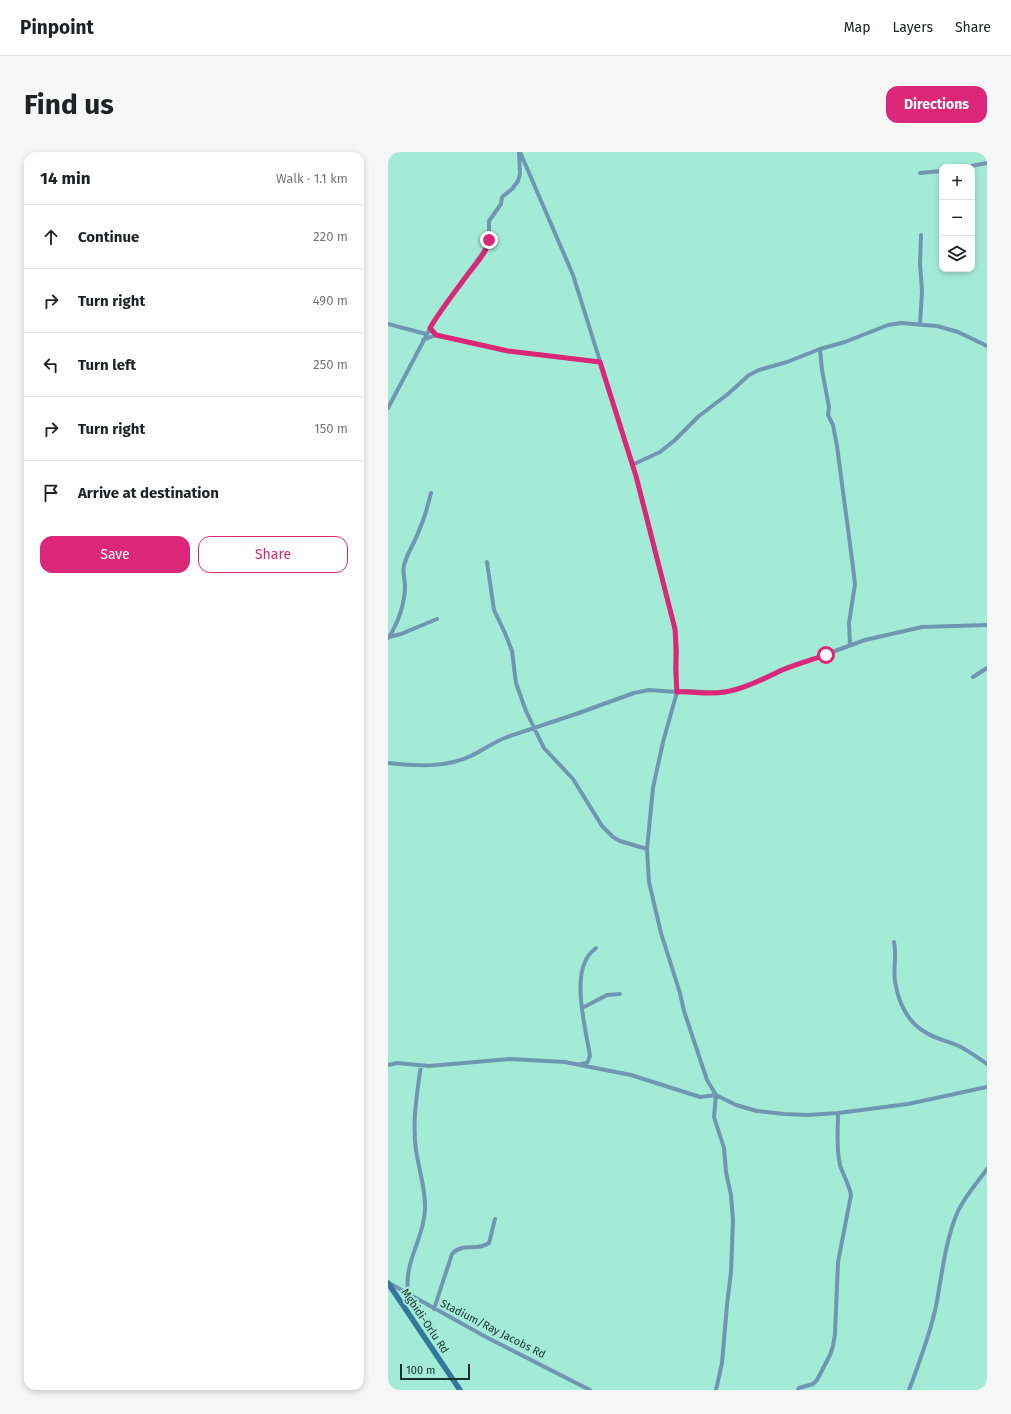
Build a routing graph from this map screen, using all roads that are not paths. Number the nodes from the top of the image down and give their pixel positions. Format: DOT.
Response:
graph roads {
  1 [pos="520,152"];
  2 [pos="987,163"];
  3 [pos="975,165"];
  4 [pos="939,171"];
  5 [pos="920,173"];
  6 [pos="921,235"];
  7 [pos="388,324"];
  8 [pos="920,324"];
  9 [pos="430,328"];
  10 [pos="426,334"];
  11 [pos="436,335"];
  12 [pos="423,340"];
  13 [pos="987,346"];
  14 [pos="820,349"];
  15 [pos="600,362"];
  16 [pos="388,408"];
  17 [pos="632,465"];
  18 [pos="431,493"];
  19 [pos="487,562"];
  20 [pos="437,619"];
  21 [pos="987,625"];
  22 [pos="388,638"];
  23 [pos="850,645"];
  24 [pos="987,668"];
  25 [pos="973,677"];
  26 [pos="677,692"];
  27 [pos="534,728"];
  28 [pos="388,763"];
  29 [pos="647,849"];
  30 [pos="894,942"];
  31 [pos="596,948"];
  32 [pos="620,994"];
  33 [pos="582,1008"];
  34 [pos="581,1064"];
  35 [pos="987,1064"];
  36 [pos="388,1065"];
  37 [pos="421,1065"];
  38 [pos="987,1087"];
  39 [pos="716,1095"];
  40 [pos="838,1113"];
  41 [pos="987,1169"];
  42 [pos="495,1219"];
  43 [pos="388,1283"];
  44 [pos="407,1293"];
  45 [pos="434,1309"];
  46 [pos="460,1390"];
  47 [pos="590,1390"];
  48 [pos="716,1390"];
  49 [pos="798,1390"];
  50 [pos="909,1390"];
  1 -- 9 [label="street"];
  1 -- 15 [label="street"];
  2 -- 3 [label="street"];
  4 -- 5 [label="street"];
  6 -- 8 [label="street"];
  7 -- 10 [label="street"];
  8 -- 13 [label="street"];
  8 -- 14 [label="street"];
  9 -- 10 [label="street"];
  9 -- 11 [label="street"];
  10 -- 12 [label="street"];
  11 -- 12 [label="street"];
  11 -- 15 [label="street"];
  12 -- 16 [label="street"];
  14 -- 17 [label="street"];
  14 -- 23 [label="street"];
  15 -- 17 [label="street"];
  17 -- 26 [label="street"];
  18 -- 22 [label="street"];
  19 -- 27 [label="street"];
  20 -- 22 [label="street"];
  21 -- 23 [label="street"];
  23 -- 26 [label="street"];
  24 -- 25 [label="street"];
  26 -- 27 [label="street"];
  26 -- 29 [label="street"];
  27 -- 28 [label="street"];
  27 -- 29 [label="street"];
  29 -- 39 [label="street"];
  30 -- 35 [label="street"];
  31 -- 33 [label="street"];
  32 -- 33 [label="street"];
  33 -- 34 [label="street"];
  34 -- 37 [label="street"];
  34 -- 39 [label="street"];
  36 -- 37 [label="street"];
  37 -- 44 [label="street"];
  38 -- 40 [label="street"];
  39 -- 40 [label="street"];
  39 -- 48 [label="street"];
  40 -- 49 [label="street"];
  41 -- 50 [label="street"];
  42 -- 45 [label="street"];
  43 -- 44 [label="street, Stadium/Ray Jacobs Rd"];
  43 -- 46 [label="main road, Mgbidi-Orlu Rd"];
  44 -- 45 [label="street, Stadium/Ray Jacobs Rd"];
  45 -- 47 [label="street, Stadium/Ray Jacobs Rd"];
}
